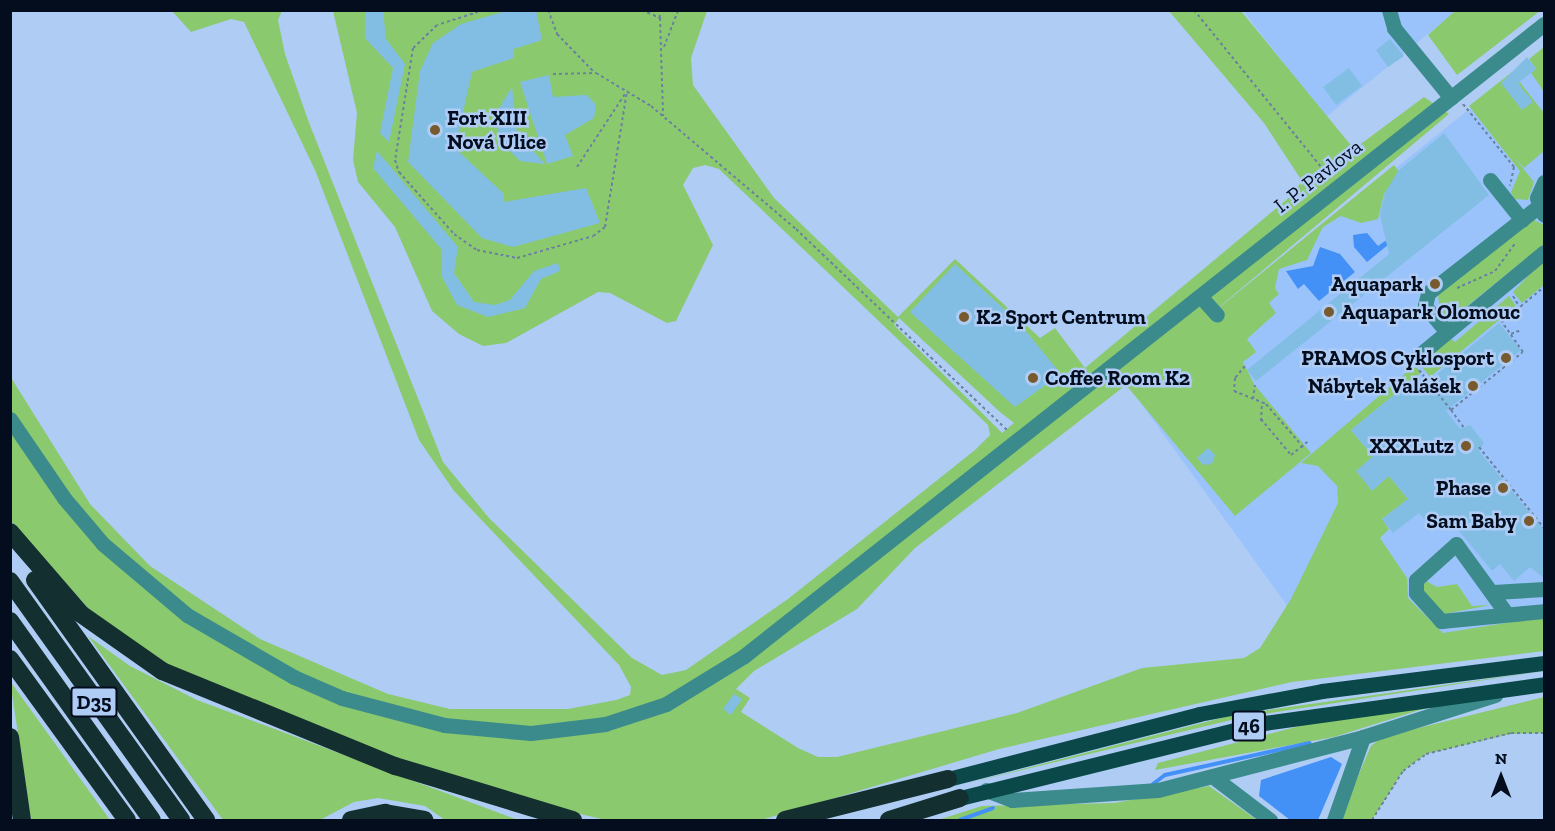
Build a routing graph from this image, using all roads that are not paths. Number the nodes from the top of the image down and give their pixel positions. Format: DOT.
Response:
graph roads {
  1 [pos="1389,10"];
  2 [pos="1545,24"];
  3 [pos="1454,95"];
  4 [pos="1490,180"];
  5 [pos="1545,182"];
  6 [pos="1542,211"];
  7 [pos="1520,226"];
  8 [pos="1545,252"];
  9 [pos="1200,296"];
  10 [pos="1217,315"];
  11 [pos="1446,331"];
  12 [pos="1418,356"];
  13 [pos="10,419"];
  14 [pos="10,532"];
  15 [pos="10,543"];
  16 [pos="10,581"];
  17 [pos="1545,590"];
  18 [pos="1494,592"];
  19 [pos="1545,611"];
  20 [pos="1506,613"];
  21 [pos="10,621"];
  22 [pos="10,659"];
  23 [pos="1545,663"];
  24 [pos="1545,684"];
  25 [pos="1520,686"];
  26 [pos="10,737"];
  27 [pos="1363,738"];
  28 [pos="1216,778"];
  29 [pos="948,779"];
  30 [pos="986,790"];
  31 [pos="960,798"];
  32 [pos="22,820"];
  33 [pos="127,820"];
  34 [pos="152,820"];
  35 [pos="181,820"];
  36 [pos="206,820"];
  37 [pos="351,820"];
  38 [pos="424,820"];
  39 [pos="573,820"];
  40 [pos="785,820"];
  41 [pos="826,820"];
  42 [pos="889,820"];
  43 [pos="909,820"];
  44 [pos="1270,820"];
  45 [pos="1334,820"];
  1 -- 3 [label="street"];
  2 -- 3 [label="street, I. P. Pavlova"];
  3 -- 9 [label="street, I. P. Pavlova"];
  4 -- 7 [label="street"];
  5 -- 6 [label="street"];
  6 -- 7 [label="street"];
  7 -- 11 [label="street"];
  8 -- 11 [label="street"];
  9 -- 10 [label="street"];
  9 -- 13 [label="street, I. P. Pavlova"];
  11 -- 12 [label="street"];
  14 -- 39 [label="highway"];
  15 -- 36 [label="highway"];
  16 -- 35 [label="highway, D35"];
  17 -- 18 [label="street"];
  18 -- 20 [label="street"];
  18 -- 20 [label="street"];
  19 -- 20 [label="street"];
  21 -- 34 [label="highway, D35"];
  22 -- 33 [label="highway"];
  23 -- 29 [label="main road, 46"];
  24 -- 25 [label="main road, 46"];
  25 -- 27 [label="street"];
  25 -- 30 [label="main road, 46"];
  26 -- 32 [label="highway"];
  27 -- 28 [label="street"];
  27 -- 45 [label="street"];
  28 -- 30 [label="street"];
  28 -- 44 [label="street"];
  29 -- 40 [label="highway"];
  29 -- 41 [label="highway"];
  30 -- 31 [label="main road, 46"];
  31 -- 42 [label="highway"];
  31 -- 43 [label="highway"];
  37 -- 38 [label="highway"];
}
